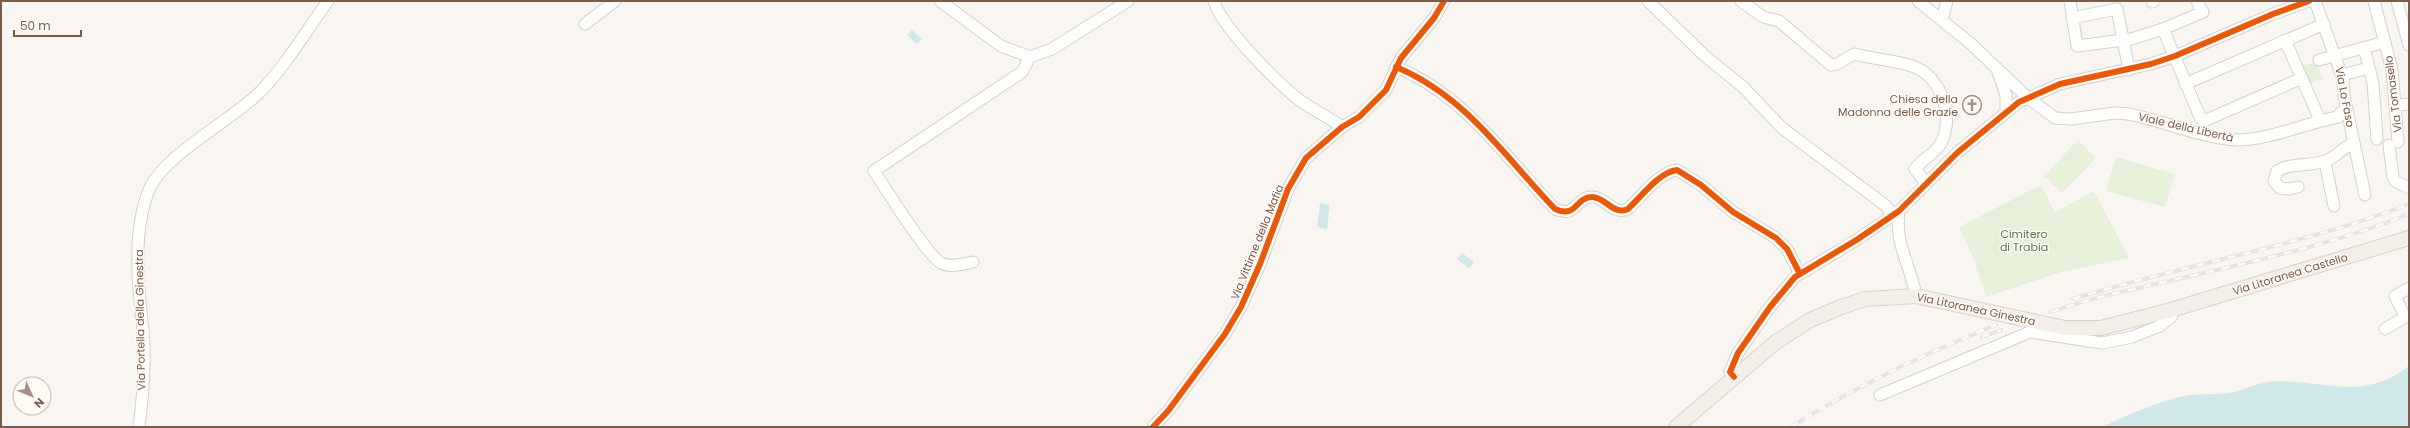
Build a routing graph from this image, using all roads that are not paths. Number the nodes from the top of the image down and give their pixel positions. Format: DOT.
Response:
graph roads {
  1 [pos="328,1"];
  2 [pos="615,1"];
  3 [pos="940,1"];
  4 [pos="1128,1"];
  5 [pos="1214,1"];
  6 [pos="1444,1"];
  7 [pos="1648,1"];
  8 [pos="1741,1"];
  9 [pos="1918,1"];
  10 [pos="1947,1"];
  11 [pos="2070,1"];
  12 [pos="2197,1"];
  13 [pos="2309,1"];
  14 [pos="2315,1"];
  15 [pos="2374,1"];
  16 [pos="2397,1"];
  17 [pos="2405,12"];
  18 [pos="2072,18"];
  19 [pos="1942,20"];
  20 [pos="585,24"];
  21 [pos="2324,24"];
  22 [pos="2163,29"];
  23 [pos="2408,37"];
  24 [pos="2124,39"];
  25 [pos="2285,40"];
  26 [pos="2385,42"];
  27 [pos="2364,48"];
  28 [pos="2335,55"];
  29 [pos="2175,56"];
  30 [pos="1030,57"];
  31 [pos="2319,60"];
  32 [pos="1396,67"];
  33 [pos="1997,67"];
  34 [pos="2369,68"];
  35 [pos="2129,70"];
  36 [pos="2342,75"];
  37 [pos="2302,78"];
  38 [pos="2185,84"];
  39 [pos="2027,97"];
  40 [pos="2398,106"];
  41 [pos="2006,112"];
  42 [pos="2344,115"];
  43 [pos="2320,120"];
  44 [pos="1342,127"];
  45 [pos="2377,139"];
  46 [pos="2354,143"];
  47 [pos="2325,162"];
  48 [pos="1926,183"];
  49 [pos="2298,187"];
  50 [pos="2409,188"];
  51 [pos="2365,195"];
  52 [pos="2334,206"];
  53 [pos="1895,212"];
  54 [pos="2409,238"];
  55 [pos="974,262"];
  56 [pos="1800,274"];
  57 [pos="2409,288"];
  58 [pos="1916,296"];
  59 [pos="2171,310"];
  60 [pos="2385,329"];
  61 [pos="1734,377"];
  62 [pos="1880,395"];
  63 [pos="139,427"];
  64 [pos="1152,427"];
  65 [pos="1676,427"];
  1 -- 63 [label="street, Via Portella della Ginestra"];
  2 -- 20 [label="street"];
  3 -- 30 [label="street"];
  4 -- 30 [label="street"];
  5 -- 44 [label="street"];
  6 -- 32 [label="street, Via Vittime della Mafia"];
  7 -- 53 [label="street"];
  8 -- 48 [label="street"];
  9 -- 19 [label="street, Viale della Libertà"];
  10 -- 19 [label="street"];
  11 -- 18 [label="street"];
  12 -- 22 [label="street"];
  13 -- 29 [label="street"];
  14 -- 21 [label="street, Via Lo Faso"];
  15 -- 26 [label="street, Via Tomasello"];
  16 -- 17 [label="street"];
  17 -- 23 [label="street"];
  18 -- 24 [label="street"];
  18 -- 24 [label="street"];
  19 -- 33 [label="street, Viale della Libertà"];
  21 -- 25 [label="street"];
  21 -- 28 [label="street, Via Lo Faso"];
  22 -- 24 [label="street"];
  22 -- 29 [label="street"];
  24 -- 35 [label="street"];
  25 -- 37 [label="street"];
  25 -- 38 [label="street"];
  26 -- 27 [label="street"];
  26 -- 40 [label="street, Via Tomasello"];
  27 -- 28 [label="street"];
  27 -- 34 [label="street"];
  28 -- 31 [label="street"];
  28 -- 36 [label="street, Via Lo Faso"];
  29 -- 35 [label="street"];
  29 -- 38 [label="street"];
  30 -- 55 [label="street"];
  32 -- 44 [label="street, Via Vittime della Mafia"];
  32 -- 56 [label="street"];
  33 -- 39 [label="street, Viale della Libertà"];
  33 -- 41 [label="street"];
  34 -- 36 [label="street"];
  34 -- 45 [label="street"];
  35 -- 39 [label="street"];
  36 -- 42 [label="street, Via Lo Faso"];
  37 -- 38 [label="street"];
  37 -- 43 [label="street"];
  39 -- 41 [label="street"];
  39 -- 43 [label="street, Viale della Libertà"];
  40 -- 50 [label="street, Via Tomasello"];
  41 -- 48 [label="street"];
  42 -- 43 [label="street, Viale della Libertà"];
  42 -- 46 [label="street, Via Lo Faso"];
  44 -- 64 [label="street, Via Vittime della Mafia"];
  46 -- 47 [label="street"];
  46 -- 51 [label="street, Via Lo Faso"];
  47 -- 49 [label="street"];
  47 -- 52 [label="street"];
  48 -- 53 [label="street"];
  53 -- 56 [label="street"];
  53 -- 58 [label="street"];
  54 -- 59 [label="main road, Via Litoranea Castello"];
  56 -- 61 [label="street"];
  57 -- 60 [label="street"];
  58 -- 59 [label="main road, Via Litoranea Ginestra"];
  58 -- 61 [label="main road, Via Litoranea Ginestra"];
  59 -- 62 [label="street"];
  61 -- 65 [label="main road, Via Litoranea Ginestra"];
}
